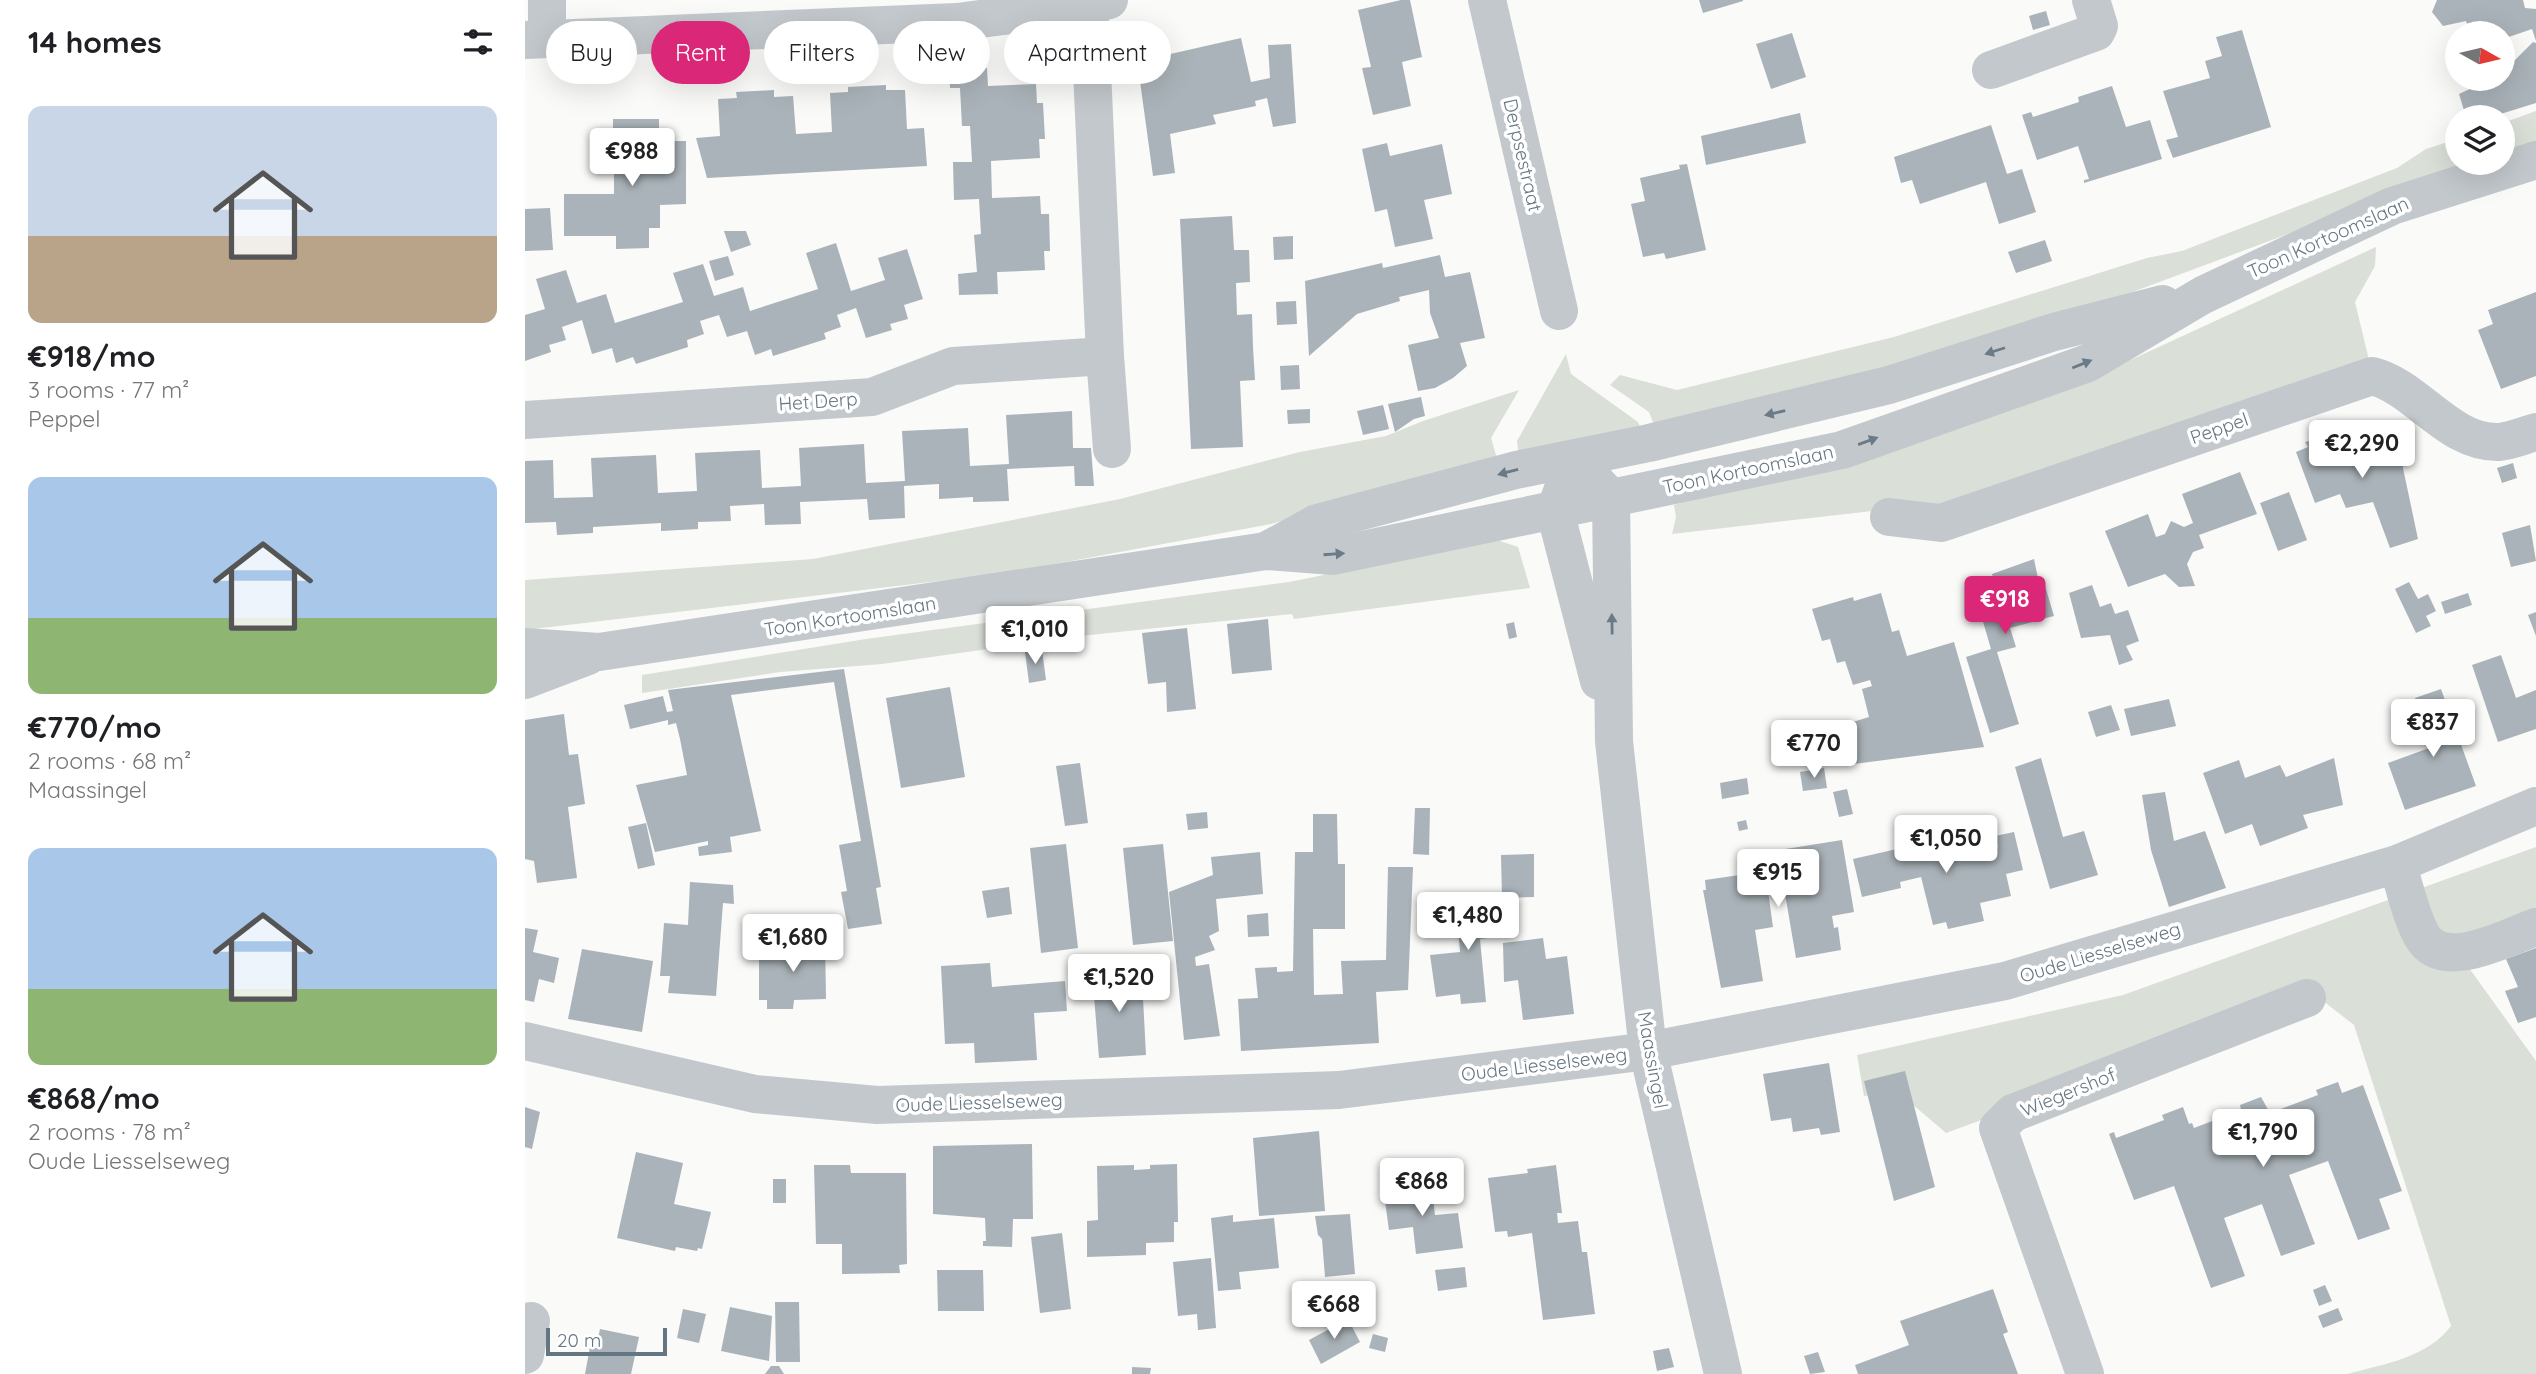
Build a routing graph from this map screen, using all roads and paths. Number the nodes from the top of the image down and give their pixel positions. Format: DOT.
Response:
graph roads {
  1 [pos="547,0"];
  2 [pos="1487,0"];
  3 [pos="2091,0"];
  4 [pos="1099,3"];
  5 [pos="536,39"];
  6 [pos="1991,70"];
  7 [pos="2536,160"];
  8 [pos="2203,295"];
  9 [pos="1559,311"];
  10 [pos="1105,356"];
  11 [pos="525,420"];
  12 [pos="2536,432"];
  13 [pos="1112,449"];
  14 [pos="1574,457"];
  15 [pos="1611,498"];
  16 [pos="1555,511"];
  17 [pos="1889,517"];
  18 [pos="1266,551"];
  19 [pos="525,647"];
  20 [pos="599,652"];
  21 [pos="525,680"];
  22 [pos="1614,741"];
  23 [pos="2536,806"];
  24 [pos="2397,863"];
  25 [pos="2536,927"];
  26 [pos="2307,998"];
  27 [pos="525,1041"];
  28 [pos="1647,1051"];
  29 [pos="1723,1374"];
  30 [pos="2085,1374"];
  1 -- 5 [label="street"];
  2 -- 9 [label="street, Derpsestraat"];
  3 -- 6 [label="street"];
  4 -- 5 [label="street"];
  4 -- 10 [label="street"];
  7 -- 8 [label="street, Toon Kortoomslaan"];
  8 -- 14 [label="street, Toon Kortoomslaan, one-way"];
  15 -- 8 [label="street, Toon Kortoomslaan, one-way"];
  10 -- 11 [label="street, Het Derp"];
  10 -- 13 [label="street"];
  12 -- 17 [label="street, Peppel"];
  14 -- 15 [label="street"];
  14 -- 16 [label="street"];
  14 -- 18 [label="street, Toon Kortoomslaan, one-way"];
  15 -- 16 [label="street, Toon Kortoomslaan"];
  22 -- 15 [label="street, Maassingel, one-way"];
  18 -- 16 [label="street, Toon Kortoomslaan, one-way"];
  16 -- 22 [label="street, Maassingel"];
  18 -- 20 [label="street, Toon Kortoomslaan"];
  19 -- 20 [label="street, Toon Kortoomslaan"];
  20 -- 21 [label="street, Toon Kortoomslaan"];
  22 -- 28 [label="street, Maassingel"];
  23 -- 24 [label="street, Oude Liesselseweg"];
  24 -- 25 [label="street"];
  24 -- 28 [label="street, Oude Liesselseweg"];
  26 -- 30 [label="street, Wiegershof"];
  27 -- 28 [label="street, Oude Liesselseweg"];
  28 -- 29 [label="street, Maassingel"];
}
